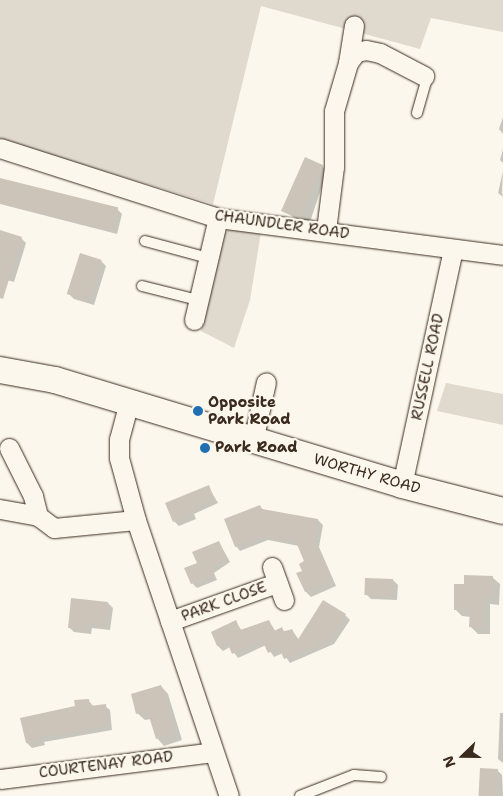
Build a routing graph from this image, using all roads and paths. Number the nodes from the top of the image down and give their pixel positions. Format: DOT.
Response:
graph roads {
  1 [pos="354,24"];
  2 [pos="348,62"];
  3 [pos="424,76"];
  4 [pos="417,113"];
  5 [pos="0,148"];
  6 [pos="218,218"];
  7 [pos="326,230"];
  8 [pos="145,241"];
  9 [pos="453,250"];
  10 [pos="503,255"];
  11 [pos="208,258"];
  12 [pos="142,286"];
  13 [pos="198,300"];
  14 [pos="194,320"];
  15 [pos="0,370"];
  16 [pos="266,382"];
  17 [pos="129,402"];
  18 [pos="253,441"];
  19 [pos="9,448"];
  20 [pos="402,484"];
  21 [pos="0,509"];
  22 [pos="503,511"];
  23 [pos="38,516"];
  24 [pos="136,520"];
  25 [pos="284,600"];
  26 [pos="170,621"];
  27 [pos="213,752"];
  28 [pos="382,777"];
  29 [pos="0,779"];
  30 [pos="229,796"];
  31 [pos="300,796"];
  1 -- 2 [label="street"];
  2 -- 3 [label="street"];
  2 -- 7 [label="street"];
  3 -- 4 [label="lane"];
  5 -- 6 [label="street, CHAUNDLER ROAD"];
  6 -- 7 [label="street, CHAUNDLER ROAD"];
  6 -- 11 [label="street"];
  7 -- 9 [label="street, CHAUNDLER ROAD"];
  8 -- 11 [label="lane"];
  9 -- 10 [label="street, CHAUNDLER ROAD"];
  9 -- 20 [label="street, RUSSELL ROAD"];
  11 -- 13 [label="street"];
  12 -- 13 [label="lane"];
  13 -- 14 [label="street"];
  15 -- 17 [label="main road, WORTHY ROAD"];
  16 -- 18 [label="street"];
  17 -- 18 [label="main road, WORTHY ROAD"];
  17 -- 24 [label="street"];
  18 -- 20 [label="main road, WORTHY ROAD"];
  19 -- 23 [label="street"];
  20 -- 22 [label="main road, WORTHY ROAD"];
  21 -- 23 [label="street"];
  23 -- 24 [label="street"];
  24 -- 26 [label="street"];
  25 -- 26 [label="street, PARK CLOSE"];
  26 -- 27 [label="street"];
  27 -- 29 [label="street, COURTENAY ROAD"];
  27 -- 30 [label="street"];
  28 -- 31 [label="lane"];
}
